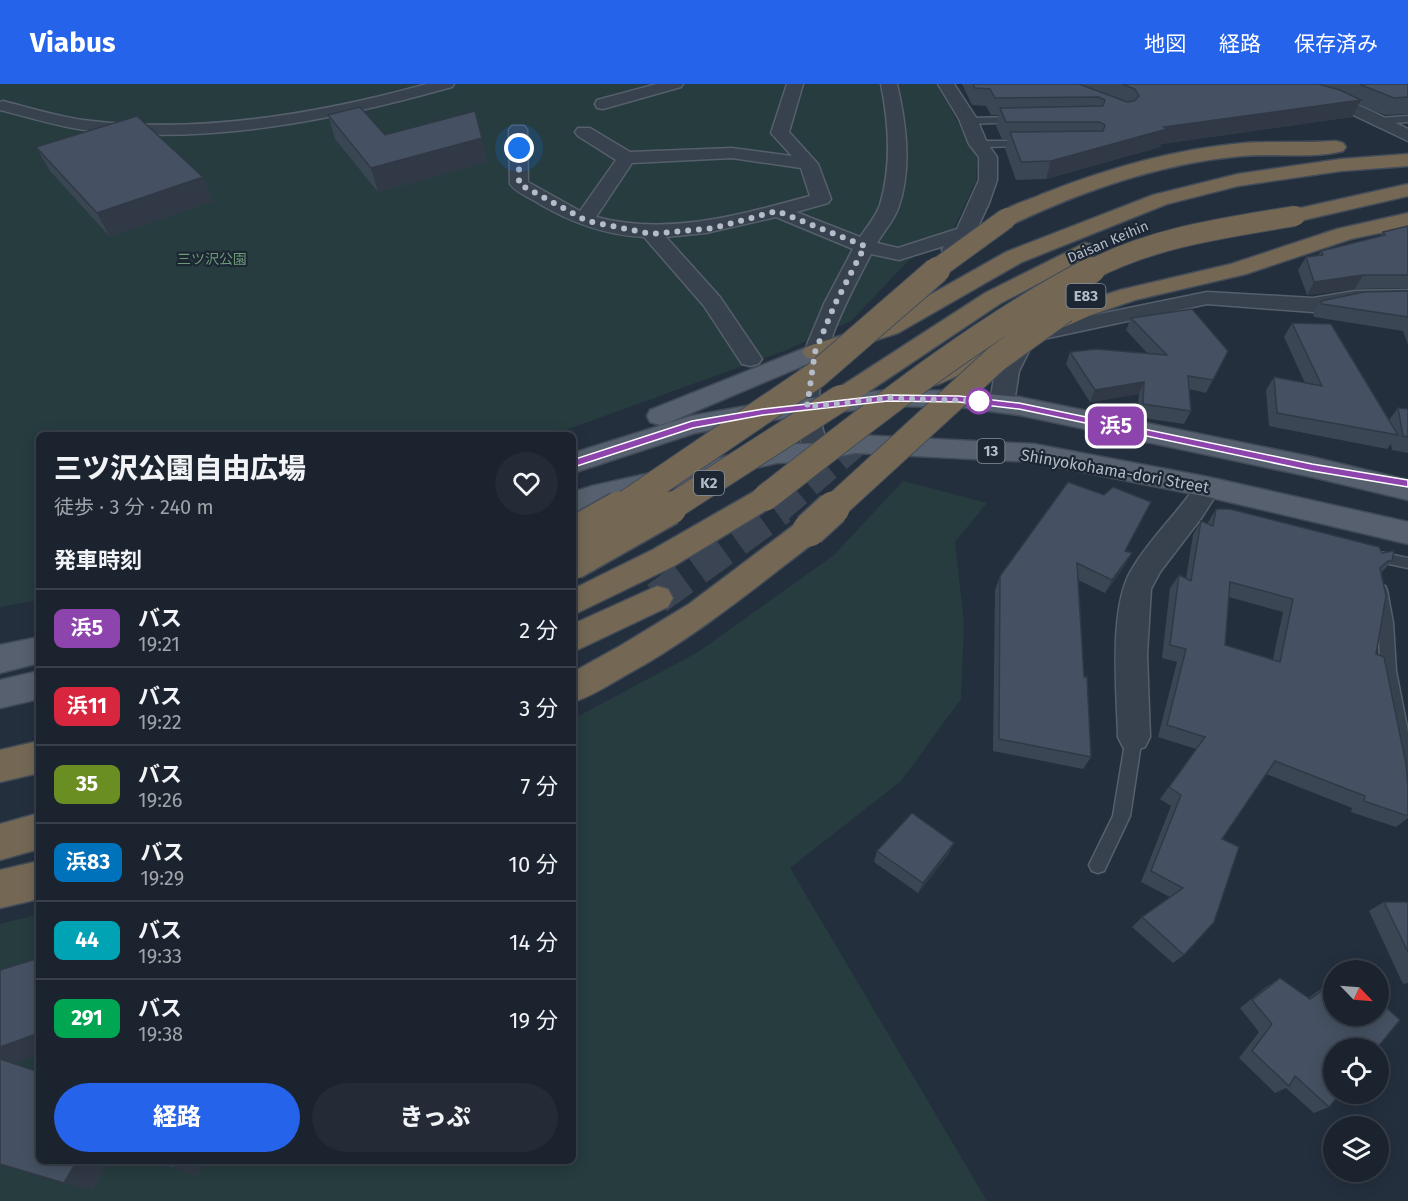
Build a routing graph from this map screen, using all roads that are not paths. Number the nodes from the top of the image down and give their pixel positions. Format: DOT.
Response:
graph roads {
  1 [pos="446,84"];
  2 [pos="675,84"];
  3 [pos="795,84"];
  4 [pos="889,84"];
  5 [pos="946,84"];
  6 [pos="1277,84"];
  7 [pos="1324,89"];
  8 [pos="603,104"];
  9 [pos="1,106"];
  10 [pos="1026,120"];
  11 [pos="969,121"];
  12 [pos="1399,129"];
  13 [pos="518,130"];
  14 [pos="584,132"];
  15 [pos="1376,142"];
  16 [pos="978,144"];
  17 [pos="1036,144"];
  18 [pos="1355,145"];
  19 [pos="1323,148"];
  20 [pos="626,158"];
  21 [pos="1408,160"];
  22 [pos="809,164"];
  23 [pos="1408,166"];
  24 [pos="1408,190"];
  25 [pos="777,211"];
  26 [pos="1295,216"];
  27 [pos="585,220"];
  28 [pos="1408,220"];
  29 [pos="965,233"];
  30 [pos="652,234"];
  31 [pos="865,246"];
  32 [pos="1014,257"];
  33 [pos="1408,296"];
  34 [pos="1025,336"];
  35 [pos="815,352"];
  36 [pos="750,359"];
  37 [pos="841,398"];
  38 [pos="888,398"];
  39 [pos="1002,403"];
  40 [pos="807,407"];
  41 [pos="816,452"];
  42 [pos="576,462"];
  43 [pos="576,462"];
  44 [pos="1312,467"];
  45 [pos="1408,483"];
  46 [pos="1208,487"];
  47 [pos="1408,490"];
  48 [pos="576,502"];
  49 [pos="576,532"];
  50 [pos="1408,533"];
  51 [pos="1376,560"];
  52 [pos="576,561"];
  53 [pos="1408,563"];
  54 [pos="1378,581"];
  55 [pos="657,598"];
  56 [pos="576,602"];
  57 [pos="576,638"];
  58 [pos="36,651"];
  59 [pos="0,659"];
  60 [pos="36,686"];
  61 [pos="576,686"];
  62 [pos="0,694"];
  63 [pos="1134,737"];
  64 [pos="36,758"];
  65 [pos="0,766"];
  66 [pos="1408,773"];
  67 [pos="36,832"];
  68 [pos="0,842"];
  69 [pos="1098,865"];
  70 [pos="36,881"];
  71 [pos="0,889"];
  1 -- 9 [label="street"];
  2 -- 8 [label="street"];
  3 -- 22 [label="street"];
  4 -- 31 [label="street"];
  5 -- 11 [label="street"];
  6 -- 7 [label="street"];
  7 -- 12 [label="street"];
  10 -- 11 [label="lane"];
  11 -- 16 [label="street"];
  12 -- 15 [label="highway"];
  13 -- 27 [label="street"];
  14 -- 20 [label="street"];
  16 -- 17 [label="lane"];
  16 -- 29 [label="street"];
  18 -- 19 [label="highway"];
  19 -- 32 [label="highway"];
  19 -- 49 [label="highway, bridge"];
  20 -- 22 [label="street"];
  20 -- 27 [label="street"];
  21 -- 32 [label="highway"];
  22 -- 25 [label="street"];
  23 -- 37 [label="highway, Daisan Keihin / E83"];
  24 -- 26 [label="highway, E83"];
  25 -- 30 [label="street"];
  25 -- 31 [label="street"];
  26 -- 56 [label="highway, bridge"];
  26 -- 61 [label="highway, E83, bridge"];
  27 -- 30 [label="street"];
  28 -- 34 [label="highway"];
  29 -- 31 [label="street"];
  29 -- 35 [label="street"];
  30 -- 36 [label="street"];
  31 -- 35 [label="street"];
  32 -- 35 [label="highway"];
  33 -- 34 [label="street"];
  34 -- 38 [label="highway"];
  34 -- 39 [label="street"];
  35 -- 40 [label="street"];
  35 -- 42 [label="main road"];
  37 -- 52 [label="highway, K2, bridge"];
  38 -- 39 [label="main road"];
  38 -- 40 [label="main road"];
  38 -- 41 [label="highway"];
  39 -- 44 [label="main road"];
  40 -- 41 [label="street"];
  40 -- 43 [label="main road"];
  41 -- 46 [label="main road, Shinyokohama-dori Street / 13"];
  41 -- 48 [label="main road, Shinyokohama-dori Street / 13"];
  44 -- 45 [label="main road"];
  44 -- 47 [label="main road"];
  46 -- 50 [label="main road, Shinyokohama-dori Street / 13"];
  46 -- 63 [label="street"];
  51 -- 53 [label="lane"];
  54 -- 66 [label="lane"];
  55 -- 57 [label="highway"];
  58 -- 59 [label="main road"];
  60 -- 62 [label="main road"];
  63 -- 69 [label="lane"];
  64 -- 65 [label="highway"];
  67 -- 68 [label="highway"];
  70 -- 71 [label="highway"];
}
